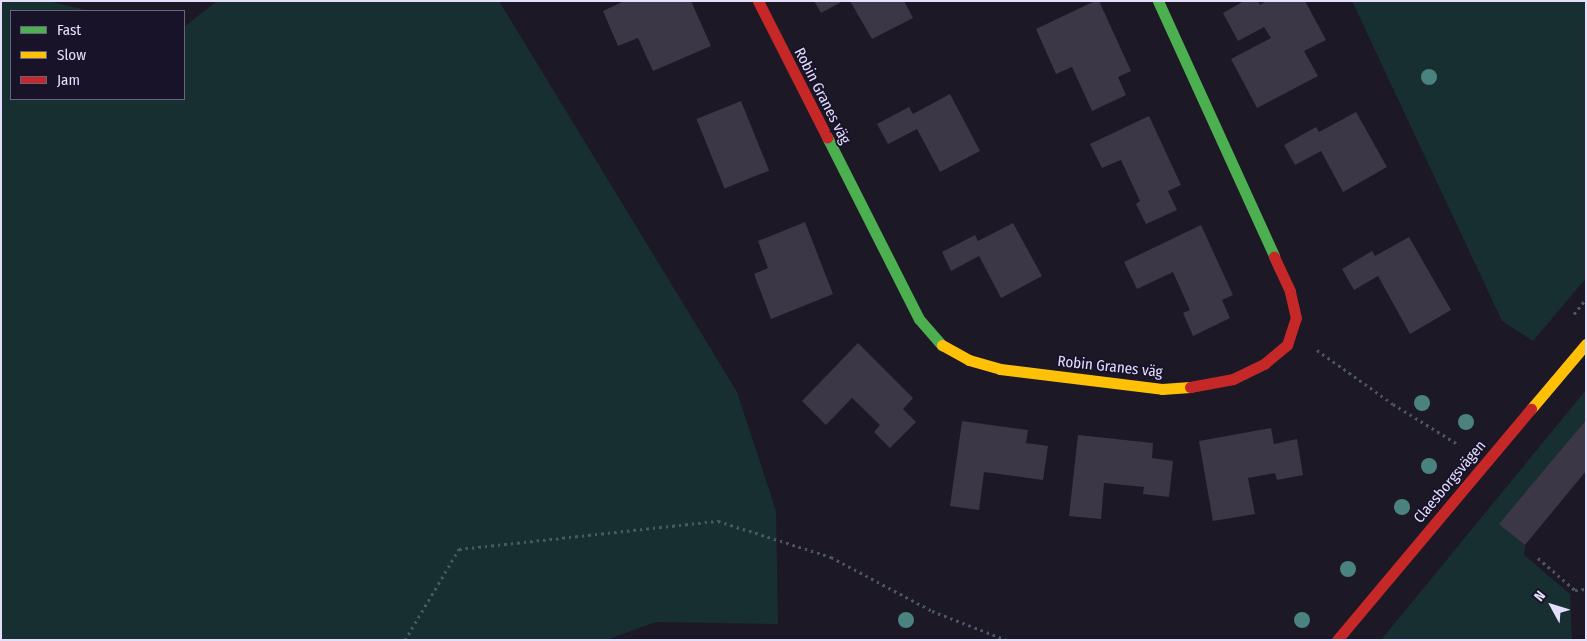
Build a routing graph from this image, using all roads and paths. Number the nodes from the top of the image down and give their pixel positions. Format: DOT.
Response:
graph roads {
  1 [pos="758,1"];
  2 [pos="1158,1"];
  3 [pos="1586,344"];
  4 [pos="1316,350"];
  5 [pos="1468,451"];
  6 [pos="1538,558"];
  7 [pos="1586,589"];
  8 [pos="406,640"];
  9 [pos="1006,640"];
  10 [pos="1337,640"];
  1 -- 2 [label="street, Robin Granes väg"];
  3 -- 10 [label="street, Claesborgsvägen"];
  4 -- 5 [label="path"];
  6 -- 7 [label="path"];
  8 -- 9 [label="path"];
}
